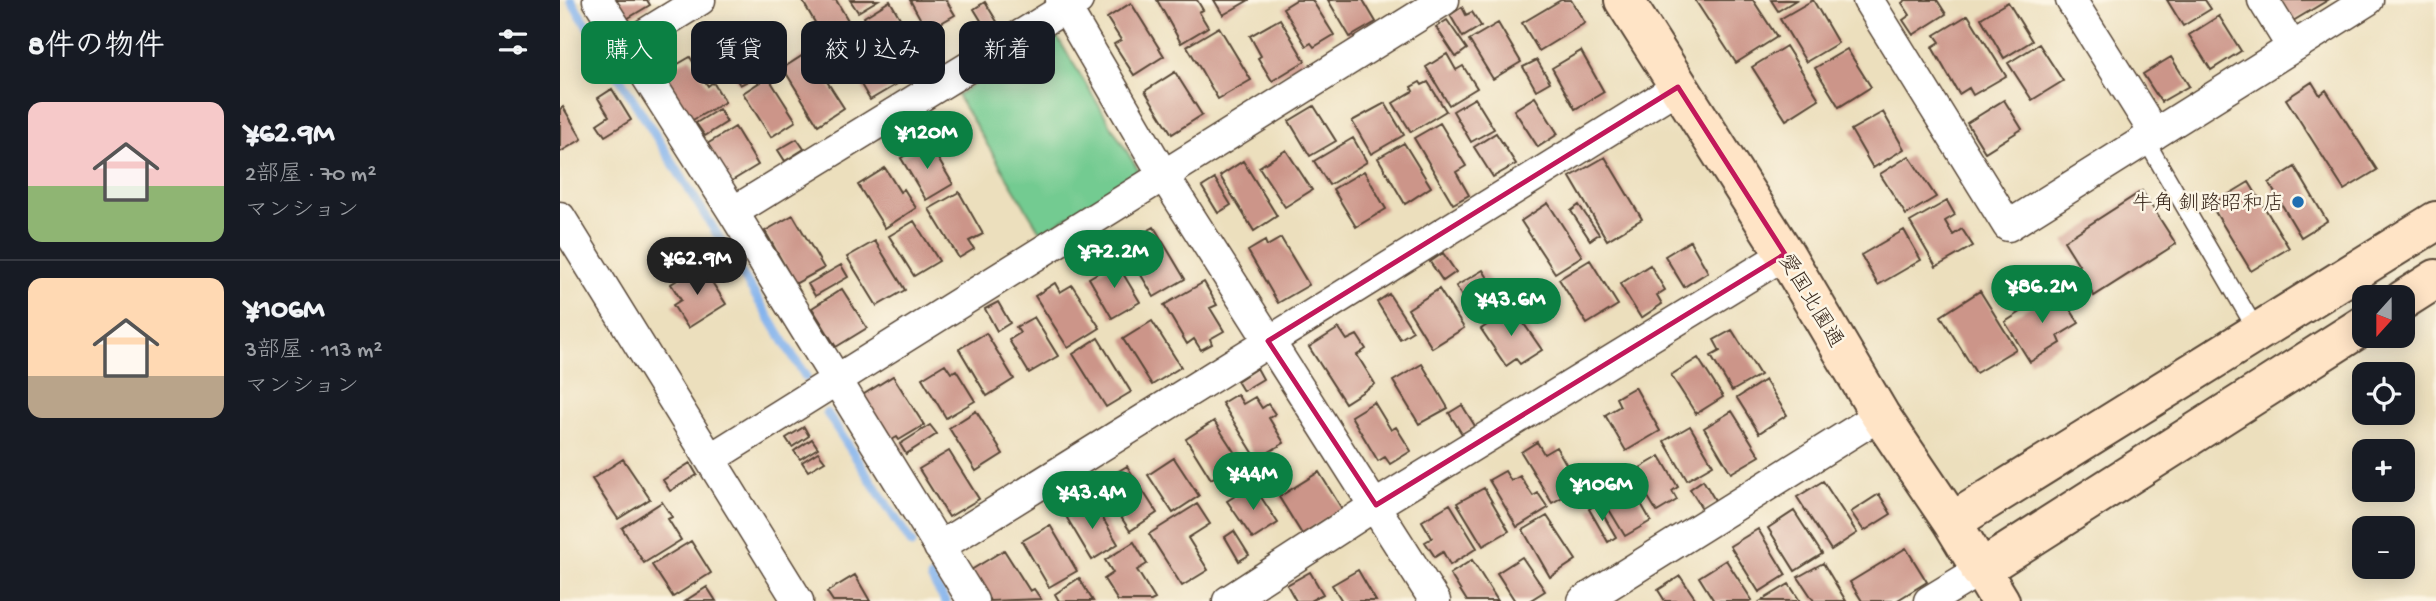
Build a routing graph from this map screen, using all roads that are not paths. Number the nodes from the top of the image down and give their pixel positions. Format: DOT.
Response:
graph roads {
  1 [pos="598,0"];
  2 [pos="700,0"];
  3 [pos="1444,0"];
  4 [pos="1624,0"];
  5 [pos="1868,0"];
  6 [pos="2071,0"];
  7 [pos="2263,0"];
  8 [pos="2368,0"];
  9 [pos="1068,3"];
  10 [pos="612,21"];
  11 [pos="666,21"];
  12 [pos="2292,47"];
  13 [pos="652,84"];
  14 [pos="1678,87"];
  15 [pos="2150,136"];
  16 [pos="1164,176"];
  17 [pos="733,212"];
  18 [pos="560,217"];
  19 [pos="2436,221"];
  20 [pos="1785,254"];
  21 [pos="2436,279"];
  22 [pos="2415,292"];
  23 [pos="2258,333"];
  24 [pos="2352,333"];
  25 [pos="1268,341"];
  26 [pos="838,380"];
  27 [pos="1880,415"];
  28 [pos="710,459"];
  29 [pos="1376,505"];
  30 [pos="1952,522"];
  31 [pos="939,547"];
  32 [pos="1980,570"];
  33 [pos="798,601"];
  34 [pos="974,601"];
  35 [pos="1228,601"];
  36 [pos="1435,601"];
  37 [pos="1583,601"];
  38 [pos="1929,601"];
  39 [pos="2000,601"];
  1 -- 10 [label="street"];
  2 -- 11 [label="street"];
  3 -- 16 [label="street"];
  4 -- 14 [label="street, 愛国北園通"];
  5 -- 15 [label="street"];
  6 -- 15 [label="street"];
  7 -- 12 [label="street"];
  8 -- 12 [label="street"];
  9 -- 16 [label="street"];
  9 -- 17 [label="street"];
  12 -- 15 [label="street"];
  13 -- 17 [label="street"];
  14 -- 20 [label="street, 愛国北園通"];
  14 -- 25 [label="street"];
  15 -- 23 [label="lane"];
  16 -- 25 [label="street"];
  16 -- 26 [label="street"];
  17 -- 26 [label="street"];
  18 -- 28 [label="street"];
  19 -- 23 [label="street"];
  20 -- 27 [label="street, 愛国北園通"];
  20 -- 29 [label="street"];
  21 -- 22 [label="street"];
  23 -- 30 [label="street"];
  24 -- 32 [label="street"];
  25 -- 29 [label="street"];
  25 -- 31 [label="street"];
  26 -- 28 [label="street"];
  26 -- 31 [label="street"];
  27 -- 30 [label="street, 愛国北園通"];
  27 -- 37 [label="street"];
  28 -- 33 [label="street"];
  29 -- 35 [label="street"];
  29 -- 36 [label="street"];
  30 -- 32 [label="street, 愛国北園通"];
  31 -- 34 [label="street"];
  32 -- 38 [label="street"];
  32 -- 39 [label="street, 愛国北園通"];
}
